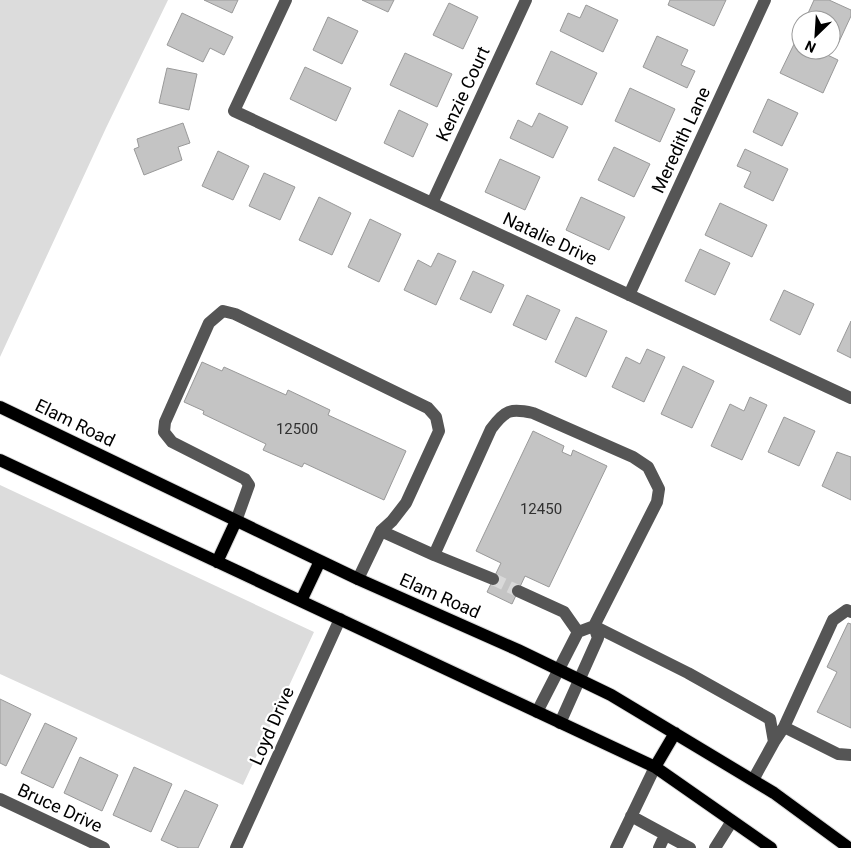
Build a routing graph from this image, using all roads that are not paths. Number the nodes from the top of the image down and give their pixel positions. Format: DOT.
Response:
graph roads {
  1 [pos="286,0"];
  2 [pos="526,0"];
  3 [pos="766,0"];
  4 [pos="432,204"];
  5 [pos="629,295"];
  6 [pos="851,398"];
  7 [pos="0,407"];
  8 [pos="0,460"];
  9 [pos="236,521"];
  10 [pos="381,531"];
  11 [pos="434,555"];
  12 [pos="320,561"];
  13 [pos="217,562"];
  14 [pos="358,579"];
  15 [pos="493,579"];
  16 [pos="518,591"];
  17 [pos="301,601"];
  18 [pos="851,612"];
  19 [pos="340,619"];
  20 [pos="594,626"];
  21 [pos="578,632"];
  22 [pos="559,670"];
  23 [pos="579,680"];
  24 [pos="537,712"];
  25 [pos="560,723"];
  26 [pos="784,727"];
  27 [pos="675,733"];
  28 [pos="774,742"];
  29 [pos="851,755"];
  30 [pos="655,767"];
  31 [pos="754,780"];
  32 [pos="1,803"];
  33 [pos="631,816"];
  34 [pos="732,821"];
  35 [pos="665,835"];
  36 [pos="104,848"];
  37 [pos="236,848"];
  38 [pos="616,848"];
  39 [pos="659,848"];
  40 [pos="690,848"];
  41 [pos="715,848"];
  42 [pos="772,848"];
  43 [pos="849,848"];
  1 -- 4 [label="street, Natalie Drive"];
  2 -- 4 [label="street, Kenzie Court"];
  3 -- 5 [label="street, Meredith Lane"];
  4 -- 5 [label="street, Natalie Drive"];
  5 -- 6 [label="street, Natalie Drive"];
  7 -- 9 [label="main road, Elam Road"];
  8 -- 13 [label="main road"];
  9 -- 10 [label="street"];
  9 -- 12 [label="main road, Elam Road"];
  9 -- 13 [label="main road"];
  10 -- 11 [label="street"];
  10 -- 14 [label="street"];
  11 -- 15 [label="street"];
  11 -- 20 [label="street"];
  12 -- 14 [label="main road, Elam Road"];
  12 -- 17 [label="main road"];
  13 -- 17 [label="main road"];
  14 -- 22 [label="main road, Elam Road"];
  16 -- 21 [label="street"];
  17 -- 19 [label="main road"];
  18 -- 26 [label="street"];
  19 -- 24 [label="main road"];
  19 -- 37 [label="street, Loyd Drive"];
  20 -- 21 [label="street"];
  20 -- 23 [label="street"];
  20 -- 28 [label="street"];
  21 -- 22 [label="street"];
  22 -- 23 [label="main road, Elam Road"];
  22 -- 24 [label="street"];
  23 -- 25 [label="street"];
  23 -- 27 [label="main road, Elam Road"];
  24 -- 25 [label="main road"];
  25 -- 30 [label="main road"];
  26 -- 28 [label="street"];
  26 -- 29 [label="street"];
  27 -- 30 [label="main road"];
  27 -- 31 [label="main road, Elam Road"];
  28 -- 31 [label="street"];
  30 -- 33 [label="street"];
  30 -- 34 [label="main road"];
  31 -- 43 [label="main road, Elam Road"];
  32 -- 36 [label="street, Bruce Drive"];
  33 -- 35 [label="street"];
  33 -- 38 [label="street"];
  34 -- 41 [label="street"];
  34 -- 42 [label="main road"];
  35 -- 39 [label="street"];
  35 -- 40 [label="street"];
}
